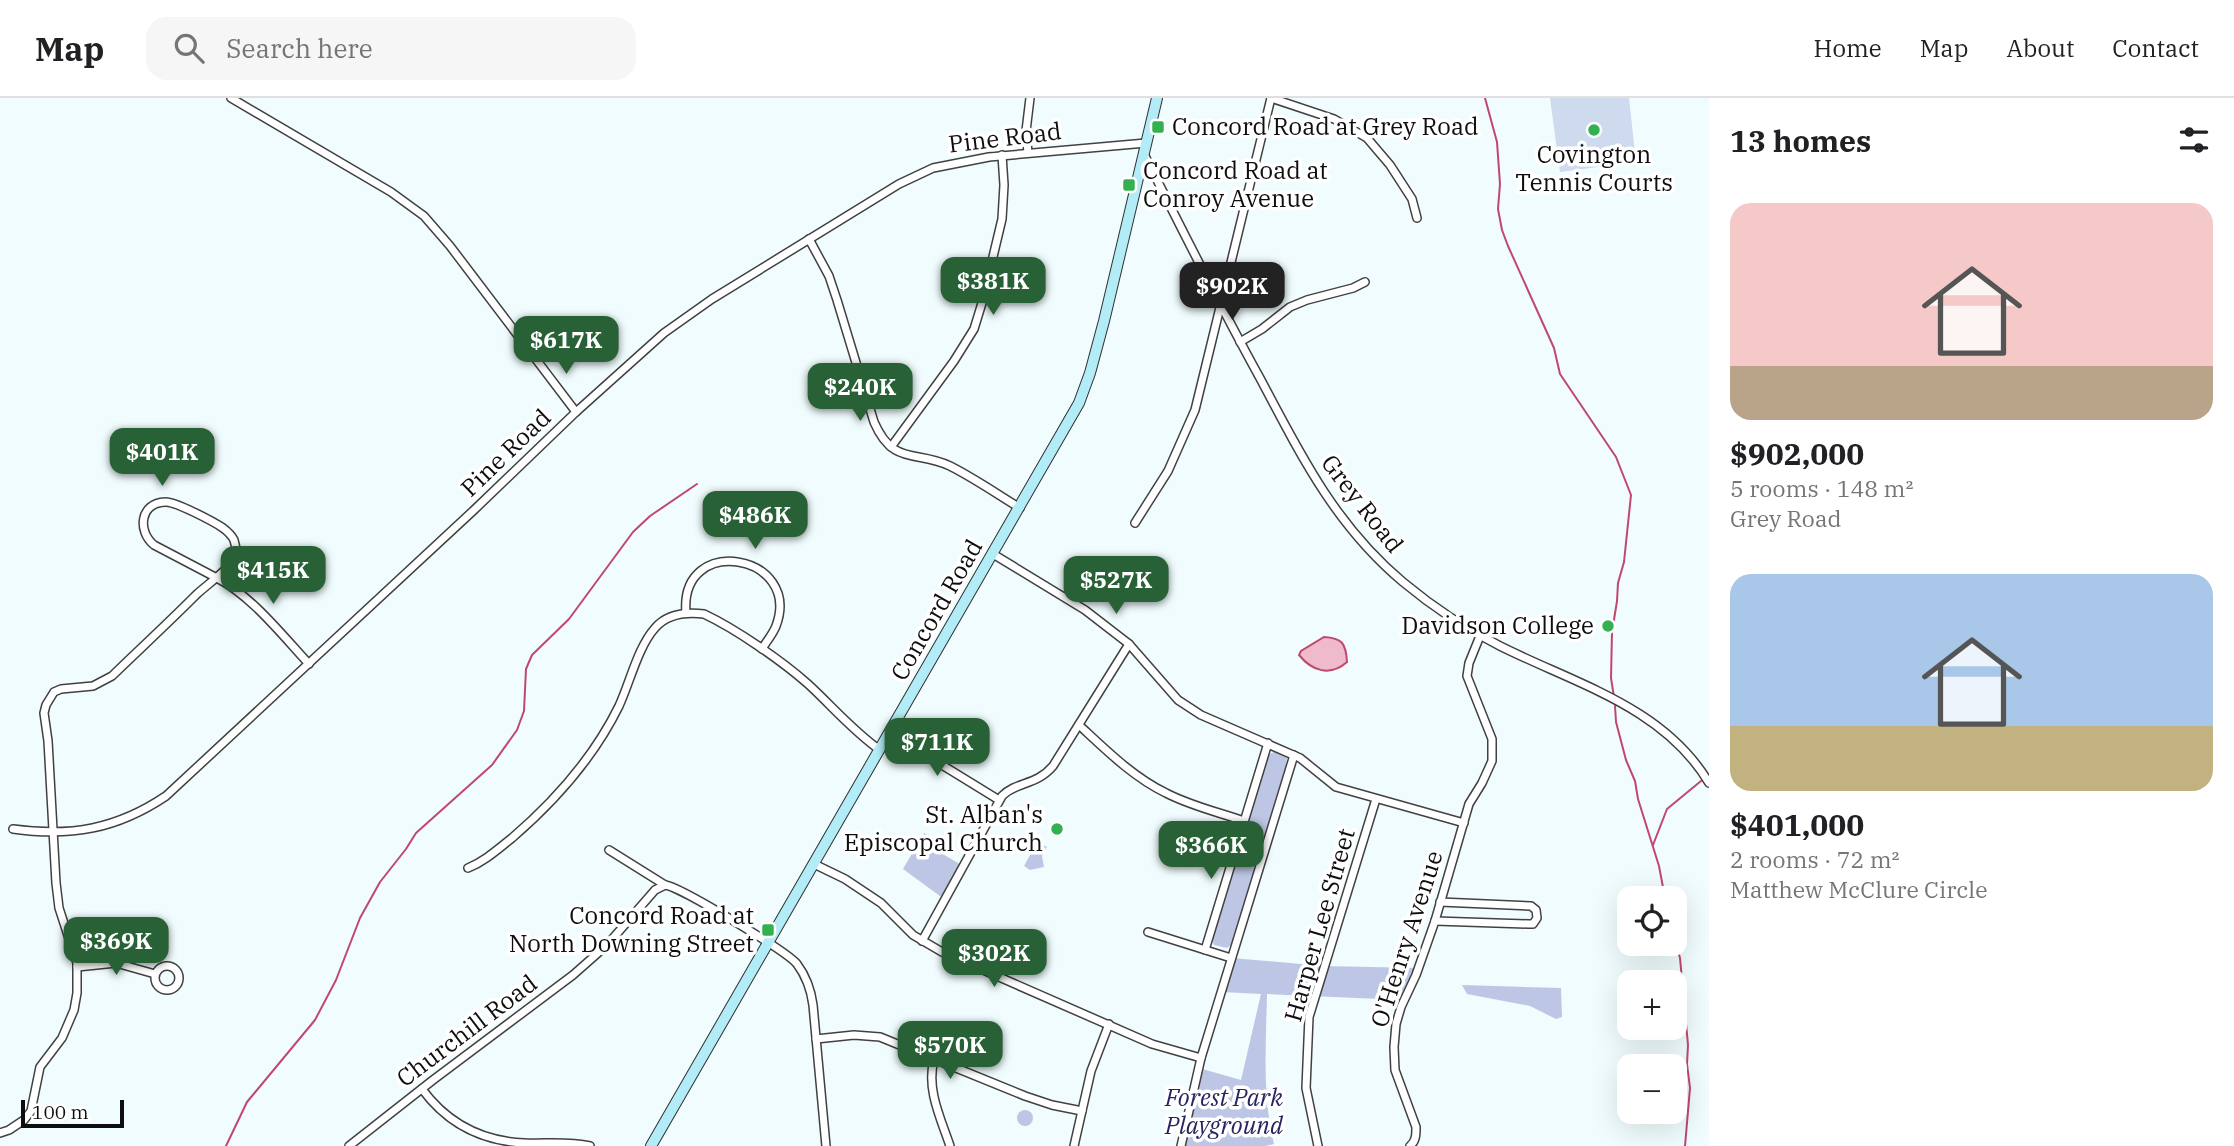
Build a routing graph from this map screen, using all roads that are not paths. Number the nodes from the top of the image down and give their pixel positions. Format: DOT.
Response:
graph roads {
  1 [pos="231,98"];
  2 [pos="1030,98"];
  3 [pos="1157,98"];
  4 [pos="1271,98"];
  5 [pos="1145,148"];
  6 [pos="1028,153"];
  7 [pos="1002,155"];
  8 [pos="1417,218"];
  9 [pos="809,239"];
  10 [pos="1365,282"];
  11 [pos="1222,307"];
  12 [pos="1240,342"];
  13 [pos="576,412"];
  14 [pos="891,447"];
  15 [pos="1020,508"];
  16 [pos="1135,523"];
  17 [pos="993,554"];
  18 [pos="215,578"];
  19 [pos="686,613"];
  20 [pos="1480,636"];
  21 [pos="1129,644"];
  22 [pos="762,649"];
  23 [pos="309,664"];
  24 [pos="1079,725"];
  25 [pos="890,733"];
  26 [pos="1268,743"];
  27 [pos="880,750"];
  28 [pos="1294,755"];
  29 [pos="1709,783"];
  30 [pos="1376,799"];
  31 [pos="999,800"];
  32 [pos="1244,821"];
  33 [pos="1464,823"];
  34 [pos="13,829"];
  35 [pos="53,833"];
  36 [pos="609,850"];
  37 [pos="814,864"];
  38 [pos="468,868"];
  39 [pos="665,885"];
  40 [pos="1440,902"];
  41 [pos="1435,920"];
  42 [pos="1148,932"];
  43 [pos="922,941"];
  44 [pos="768,943"];
  45 [pos="1205,950"];
  46 [pos="1231,958"];
  47 [pos="77,967"];
  48 [pos="155,974"];
  49 [pos="1109,1024"];
  50 [pos="816,1039"];
  51 [pos="1201,1058"];
  52 [pos="934,1060"];
  53 [pos="422,1089"];
  54 [pos="1082,1111"];
  55 [pos="0,1133"];
  56 [pos="349,1146"];
  57 [pos="590,1146"];
  58 [pos="652,1146"];
  59 [pos="825,1146"];
  60 [pos="950,1146"];
  61 [pos="1074,1146"];
  62 [pos="1181,1146"];
  63 [pos="1318,1146"];
  64 [pos="1410,1146"];
  1 -- 13 [label="street"];
  2 -- 6 [label="street"];
  3 -- 5 [label="main road, Concord Road"];
  4 -- 8 [label="street"];
  4 -- 11 [label="street"];
  5 -- 6 [label="street, Pine Road"];
  5 -- 11 [label="street, Grey Road"];
  5 -- 15 [label="main road, Concord Road"];
  6 -- 7 [label="street, Pine Road"];
  7 -- 9 [label="street, Pine Road"];
  7 -- 14 [label="street"];
  9 -- 13 [label="street, Pine Road"];
  9 -- 14 [label="street"];
  10 -- 12 [label="street"];
  11 -- 12 [label="street, Grey Road"];
  11 -- 16 [label="street"];
  12 -- 20 [label="street, Grey Road"];
  13 -- 23 [label="street, Pine Road"];
  14 -- 15 [label="street"];
  15 -- 17 [label="main road, Concord Road"];
  17 -- 21 [label="street"];
  17 -- 25 [label="main road, Concord Road"];
  18 -- 18 [label="street"];
  18 -- 23 [label="street"];
  18 -- 35 [label="street"];
  19 -- 22 [label="street"];
  19 -- 22 [label="street"];
  19 -- 38 [label="street"];
  20 -- 29 [label="street, Grey Road"];
  20 -- 33 [label="street, O'Henry Avenue"];
  21 -- 24 [label="street"];
  21 -- 26 [label="street"];
  22 -- 27 [label="street"];
  23 -- 35 [label="street, Pine Road"];
  24 -- 31 [label="street"];
  24 -- 32 [label="street"];
  25 -- 27 [label="main road, Concord Road"];
  25 -- 31 [label="street"];
  26 -- 28 [label="street"];
  26 -- 32 [label="street"];
  27 -- 37 [label="main road, Concord Road"];
  28 -- 30 [label="street"];
  28 -- 46 [label="street"];
  30 -- 33 [label="street"];
  30 -- 63 [label="street, Harper Lee Street"];
  31 -- 43 [label="street"];
  32 -- 45 [label="street"];
  33 -- 40 [label="street, O'Henry Avenue"];
  34 -- 35 [label="street, Pine Road"];
  35 -- 47 [label="street"];
  36 -- 39 [label="street"];
  37 -- 43 [label="street"];
  37 -- 44 [label="main road, Concord Road"];
  39 -- 44 [label="street"];
  39 -- 53 [label="street, Churchill Road"];
  40 -- 41 [label="street, O'Henry Avenue"];
  40 -- 41 [label="street"];
  41 -- 64 [label="street, O'Henry Avenue"];
  42 -- 45 [label="street"];
  43 -- 49 [label="street"];
  44 -- 50 [label="street"];
  44 -- 58 [label="main road, Concord Road"];
  45 -- 46 [label="street"];
  46 -- 51 [label="street"];
  47 -- 48 [label="street"];
  47 -- 55 [label="street"];
  49 -- 51 [label="street"];
  49 -- 54 [label="street"];
  50 -- 52 [label="street"];
  50 -- 59 [label="street"];
  51 -- 62 [label="street"];
  52 -- 54 [label="street"];
  52 -- 60 [label="street"];
  53 -- 56 [label="street, Churchill Road"];
  53 -- 57 [label="street"];
  54 -- 61 [label="street"];
}
